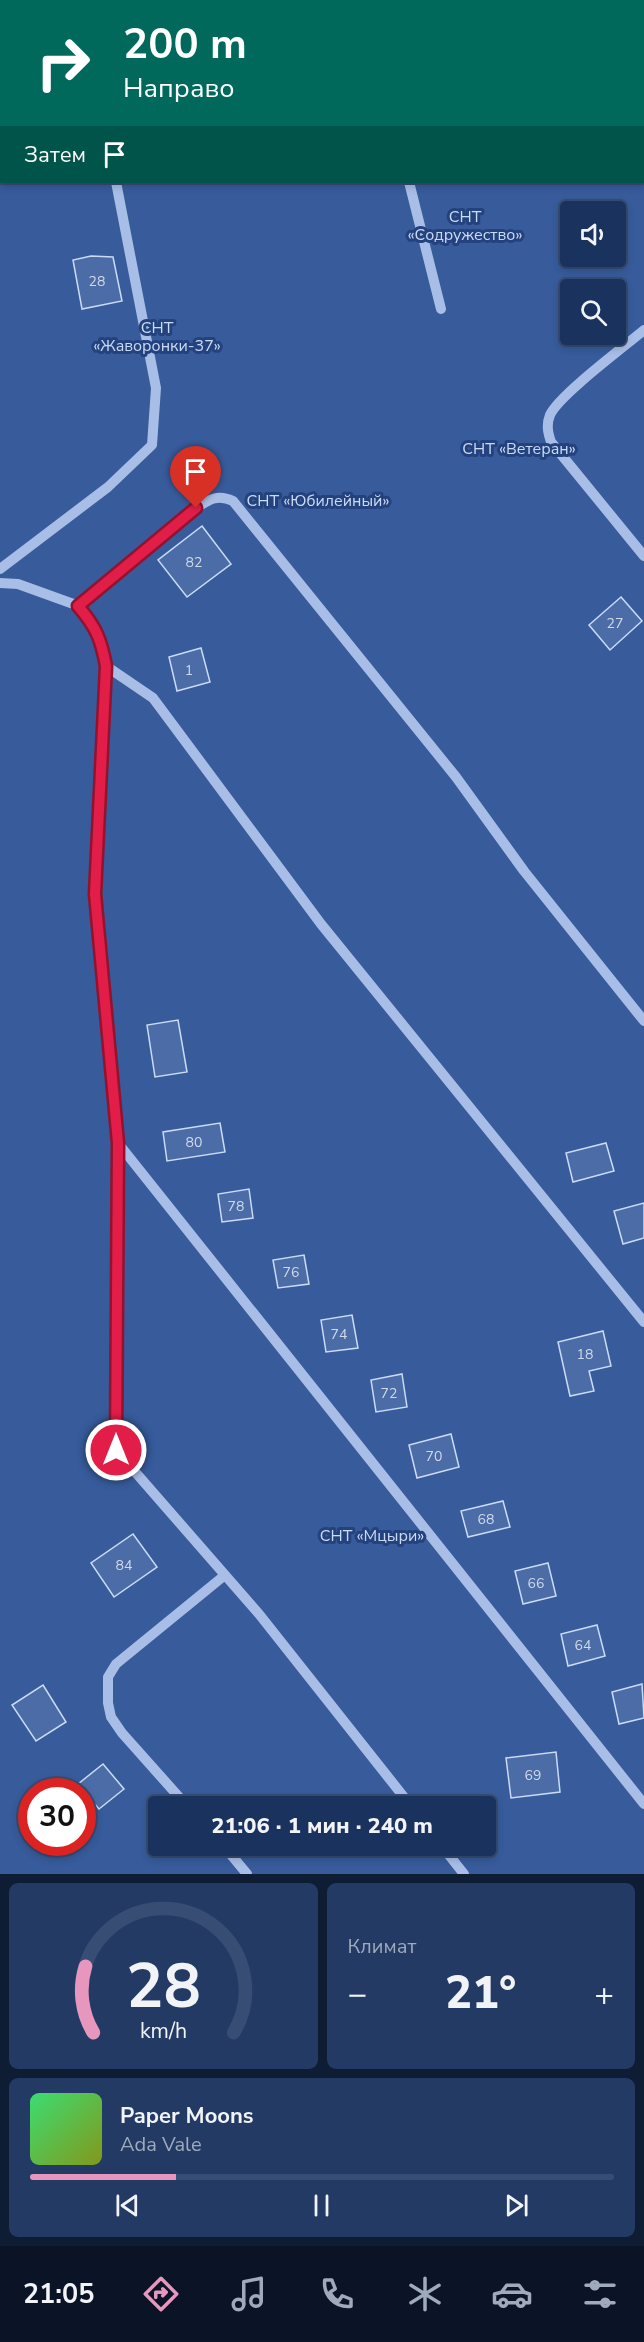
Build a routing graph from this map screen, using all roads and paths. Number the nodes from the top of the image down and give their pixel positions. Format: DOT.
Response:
graph roads {
  1 [pos="116,183"];
  2 [pos="409,183"];
  3 [pos="441,309"];
  4 [pos="644,330"];
  5 [pos="644,556"];
  6 [pos="0,569"];
  7 [pos="0,583"];
  8 [pos="78,606"];
  9 [pos="106,666"];
  10 [pos="644,1021"];
  11 [pos="118,1143"];
  12 [pos="644,1322"];
  13 [pos="225,1575"];
  14 [pos="179,1796"];
  15 [pos="403,1796"];
  16 [pos="644,1804"];
  17 [pos="232,1856"];
  18 [pos="450,1856"];
  19 [pos="247,1874"];
  20 [pos="464,1874"];
  1 -- 6 [label="street"];
  2 -- 3 [label="street"];
  4 -- 5 [label="street"];
  7 -- 8 [label="street"];
  8 -- 9 [label="street"];
  8 -- 10 [label="street"];
  9 -- 11 [label="street"];
  9 -- 12 [label="street"];
  11 -- 13 [label="street"];
  11 -- 16 [label="street"];
  13 -- 14 [label="street"];
  13 -- 15 [label="street"];
  17 -- 19 [label="street"];
  18 -- 20 [label="street"];
}
